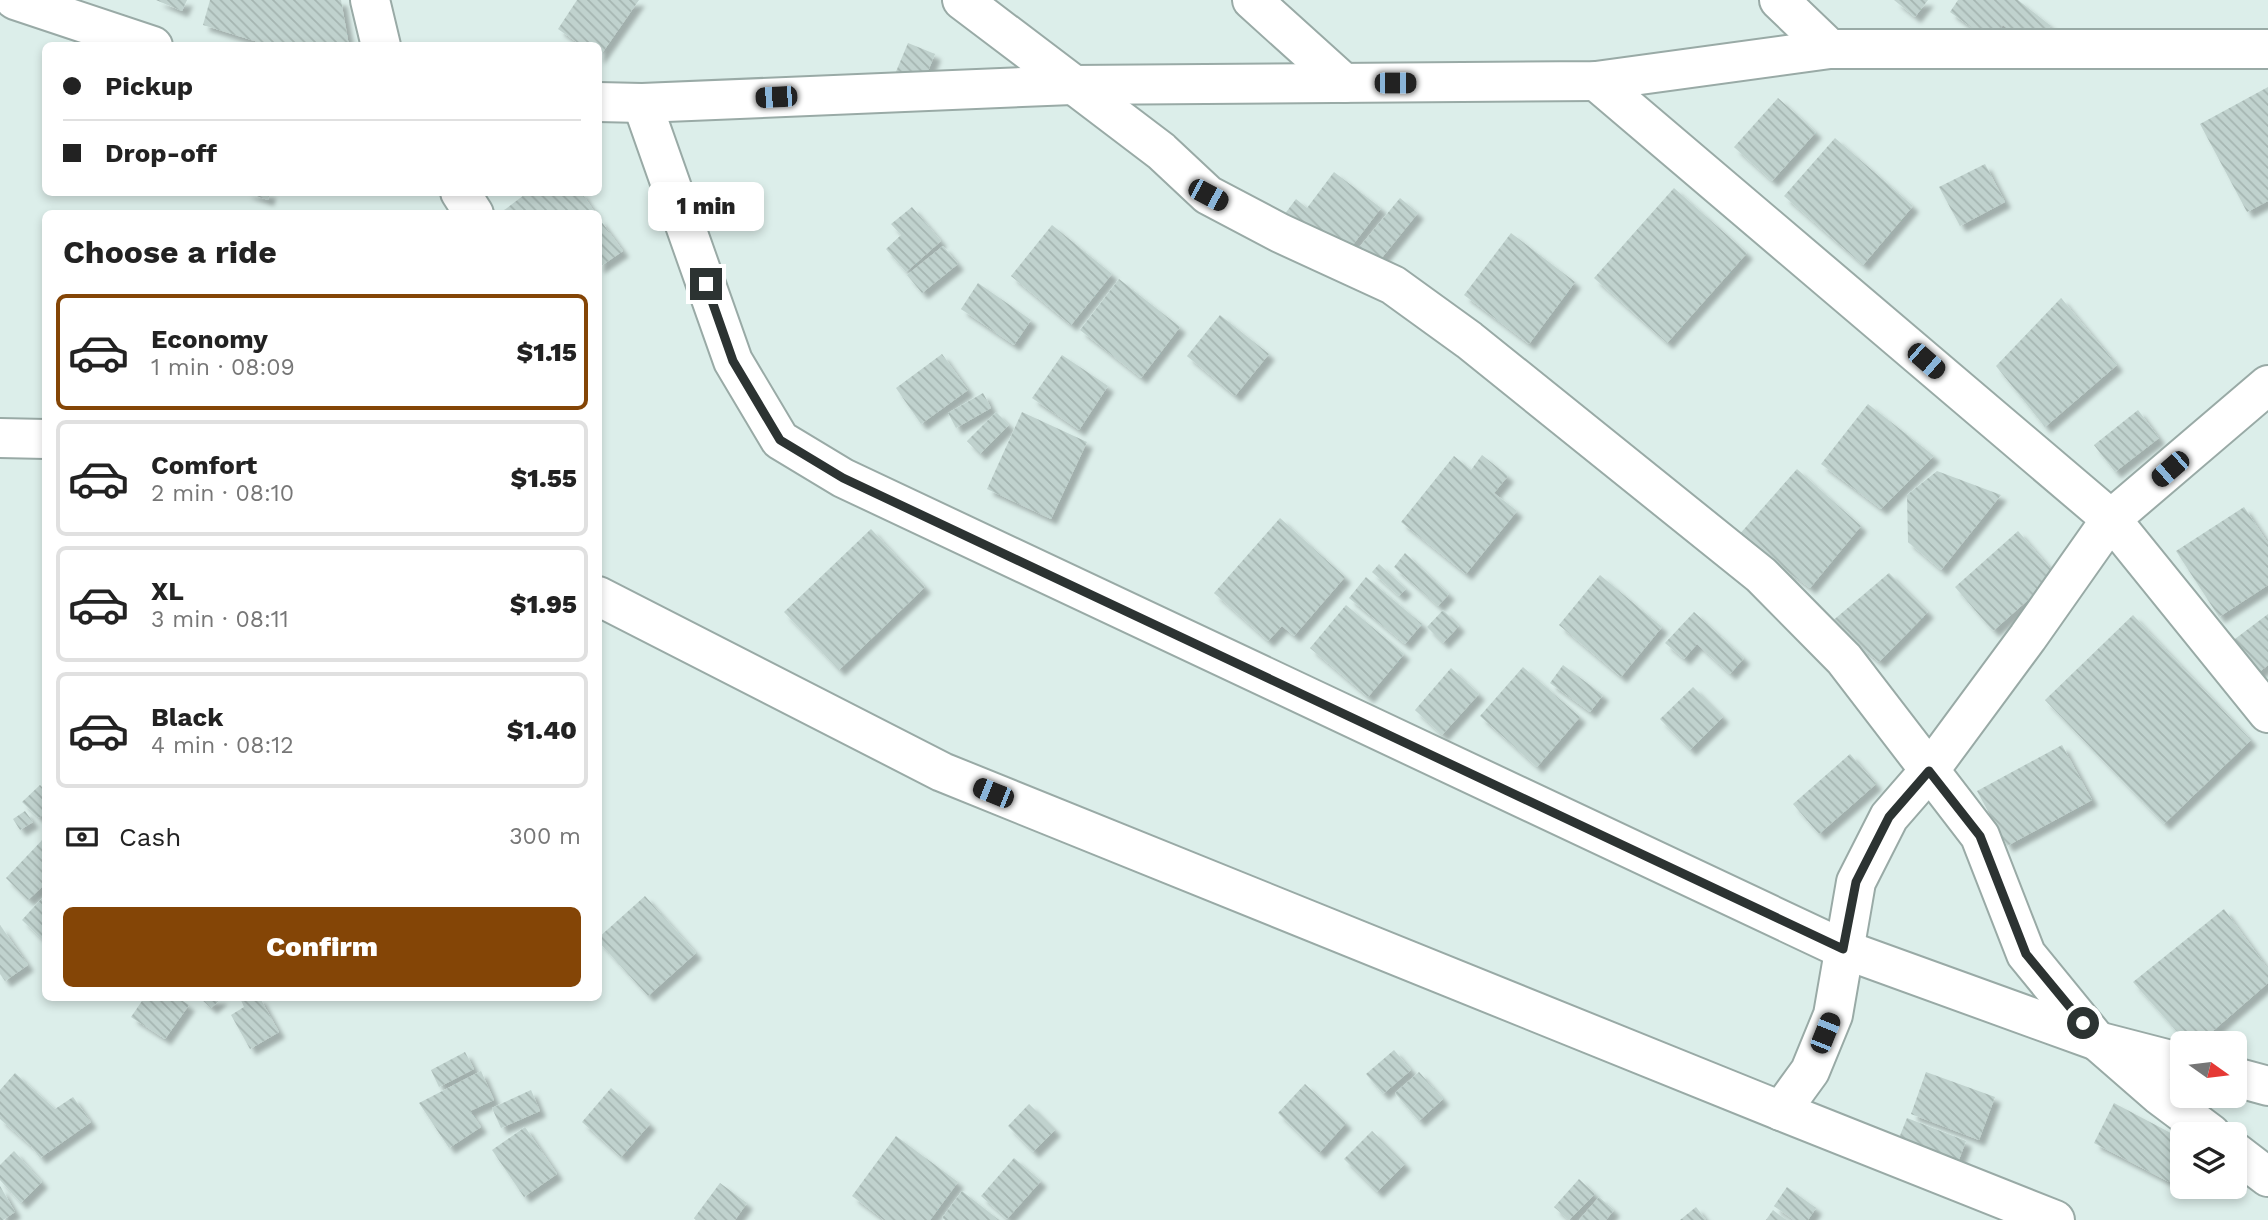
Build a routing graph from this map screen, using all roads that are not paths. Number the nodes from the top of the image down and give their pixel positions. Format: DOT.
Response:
graph roads {
  1 [pos="15,0"];
  2 [pos="370,0"];
  3 [pos="962,0"];
  4 [pos="1252,0"];
  5 [pos="1779,0"];
  6 [pos="141,42"];
  7 [pos="381,42"];
  8 [pos="1830,49"];
  9 [pos="2268,49"];
  10 [pos="1596,81"];
  11 [pos="1344,83"];
  12 [pos="1072,85"];
  13 [pos="602,102"];
  14 [pos="642,103"];
  15 [pos="2268,385"];
  16 [pos="0,438"];
  17 [pos="42,439"];
  18 [pos="2111,519"];
  19 [pos="602,598"];
  20 [pos="2268,713"];
  21 [pos="1929,771"];
  22 [pos="1843,949"];
  23 [pos="2097,1041"];
  24 [pos="2170,1060"];
  25 [pos="2247,1080"];
  26 [pos="2268,1086"];
  27 [pos="1781,1111"];
  28 [pos="2195,1122"];
  29 [pos="2247,1161"];
  30 [pos="2268,1177"];
  31 [pos="2056,1220"];
  1 -- 6 [label="street"];
  2 -- 7 [label="street"];
  3 -- 12 [label="street"];
  4 -- 11 [label="street"];
  5 -- 8 [label="street"];
  8 -- 9 [label="street"];
  8 -- 10 [label="street"];
  10 -- 11 [label="street"];
  10 -- 18 [label="street"];
  11 -- 12 [label="street"];
  12 -- 14 [label="street"];
  12 -- 21 [label="street"];
  13 -- 14 [label="street"];
  14 -- 22 [label="street"];
  15 -- 18 [label="street"];
  16 -- 17 [label="street"];
  18 -- 20 [label="street"];
  18 -- 21 [label="street"];
  19 -- 27 [label="street"];
  21 -- 22 [label="street"];
  21 -- 23 [label="street"];
  22 -- 23 [label="street"];
  22 -- 27 [label="street"];
  23 -- 24 [label="street"];
  23 -- 28 [label="street"];
  25 -- 26 [label="street"];
  27 -- 31 [label="street"];
  29 -- 30 [label="street"];
}
